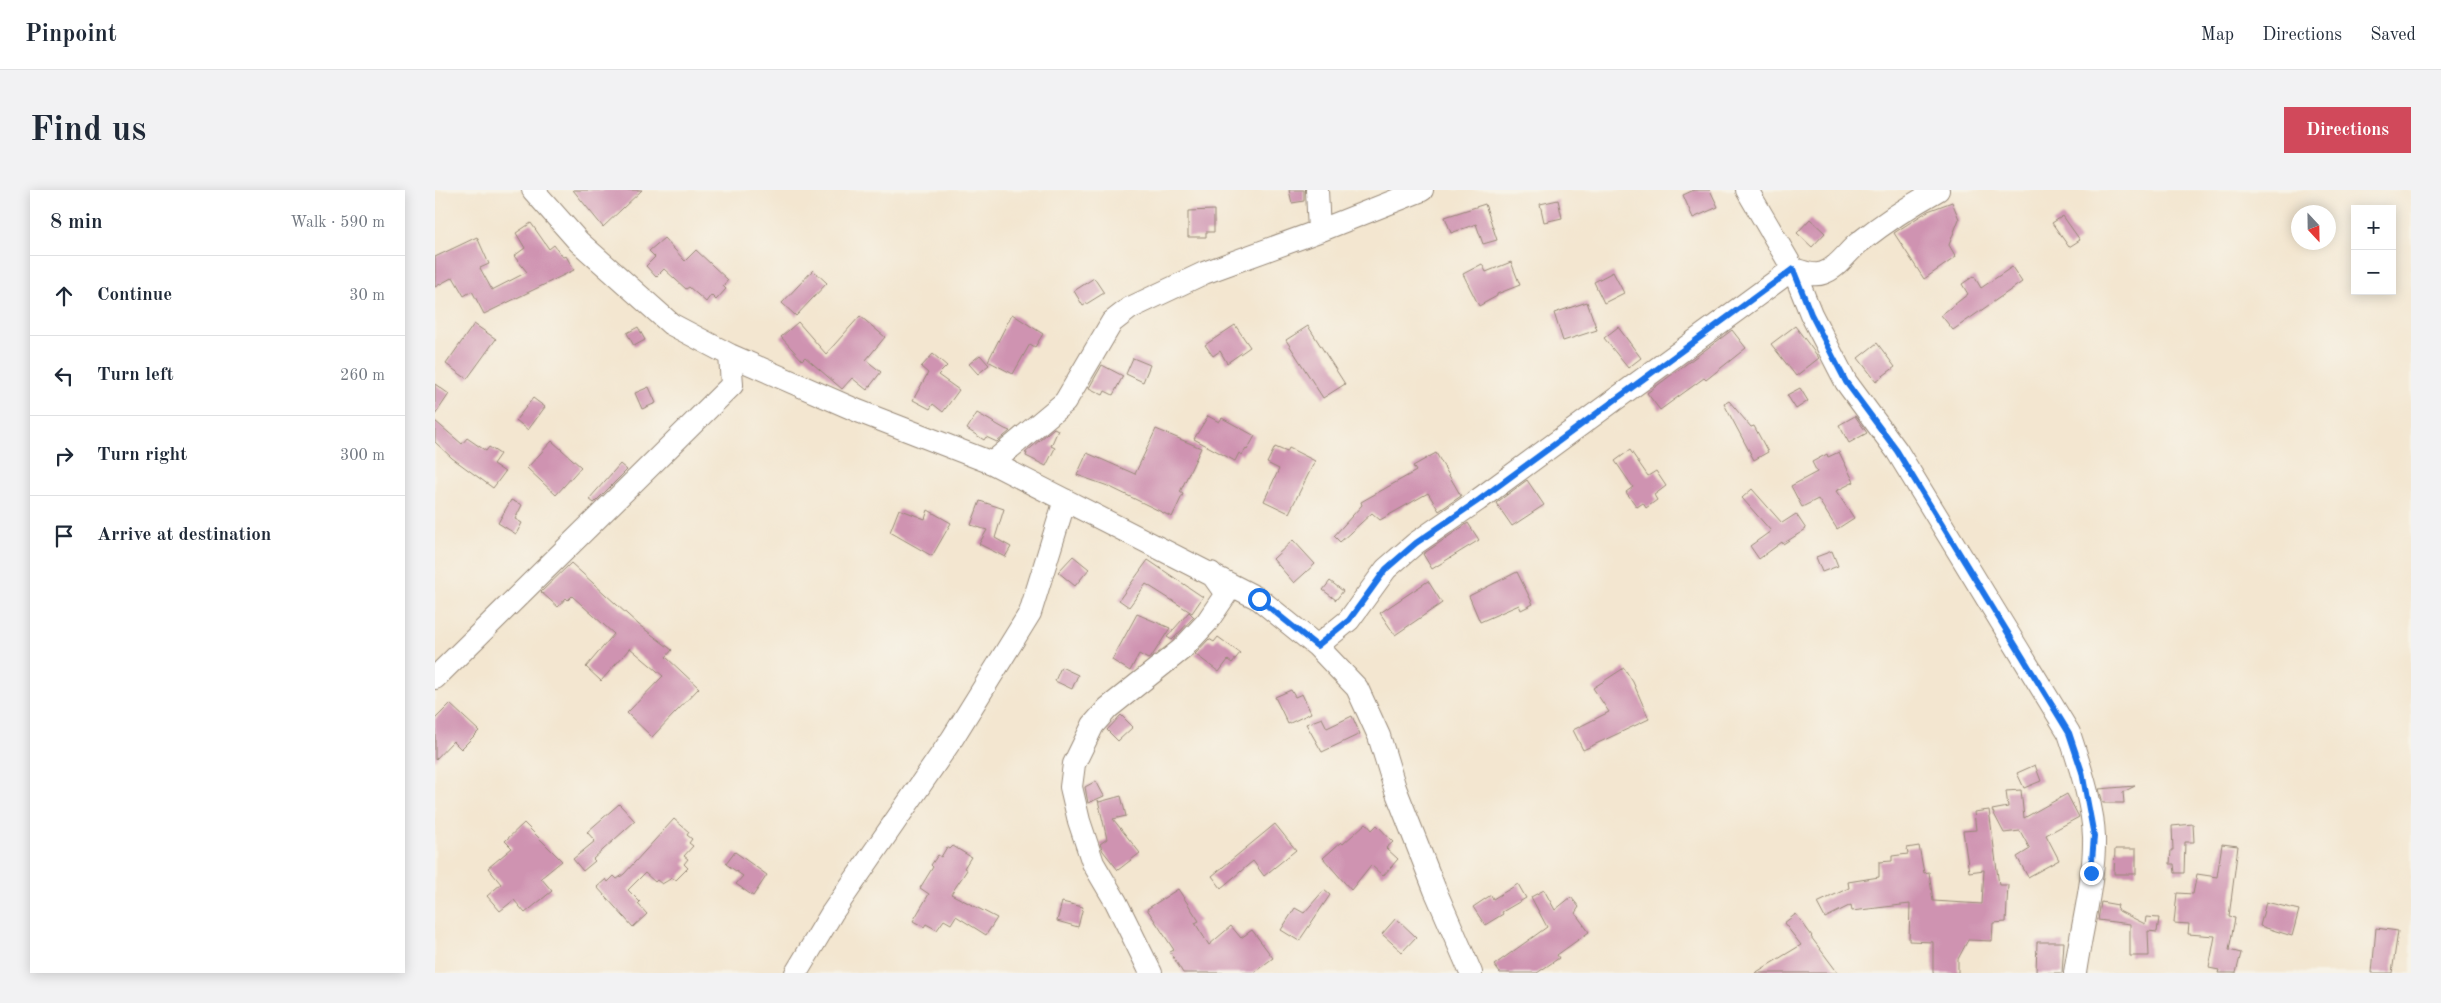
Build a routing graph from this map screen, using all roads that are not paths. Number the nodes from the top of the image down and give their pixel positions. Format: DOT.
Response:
graph roads {
  1 [pos="533,190"];
  2 [pos="1317,190"];
  3 [pos="1422,190"];
  4 [pos="1747,190"];
  5 [pos="1938,190"];
  6 [pos="1319,232"];
  7 [pos="1793,269"];
  8 [pos="730,355"];
  9 [pos="992,463"];
  10 [pos="1065,500"];
  11 [pos="1210,572"];
  12 [pos="1317,646"];
  13 [pos="435,678"];
  14 [pos="1150,972"];
  15 [pos="796,973"];
  16 [pos="1471,973"];
  17 [pos="2075,973"];
  1 -- 8 [label="street"];
  2 -- 6 [label="street"];
  3 -- 6 [label="street"];
  4 -- 7 [label="street"];
  5 -- 7 [label="street"];
  6 -- 9 [label="street"];
  7 -- 12 [label="street"];
  7 -- 17 [label="street"];
  8 -- 9 [label="street"];
  8 -- 13 [label="street"];
  9 -- 10 [label="street"];
  10 -- 11 [label="street"];
  10 -- 15 [label="street"];
  11 -- 12 [label="street"];
  11 -- 14 [label="street"];
  12 -- 16 [label="street"];
}
